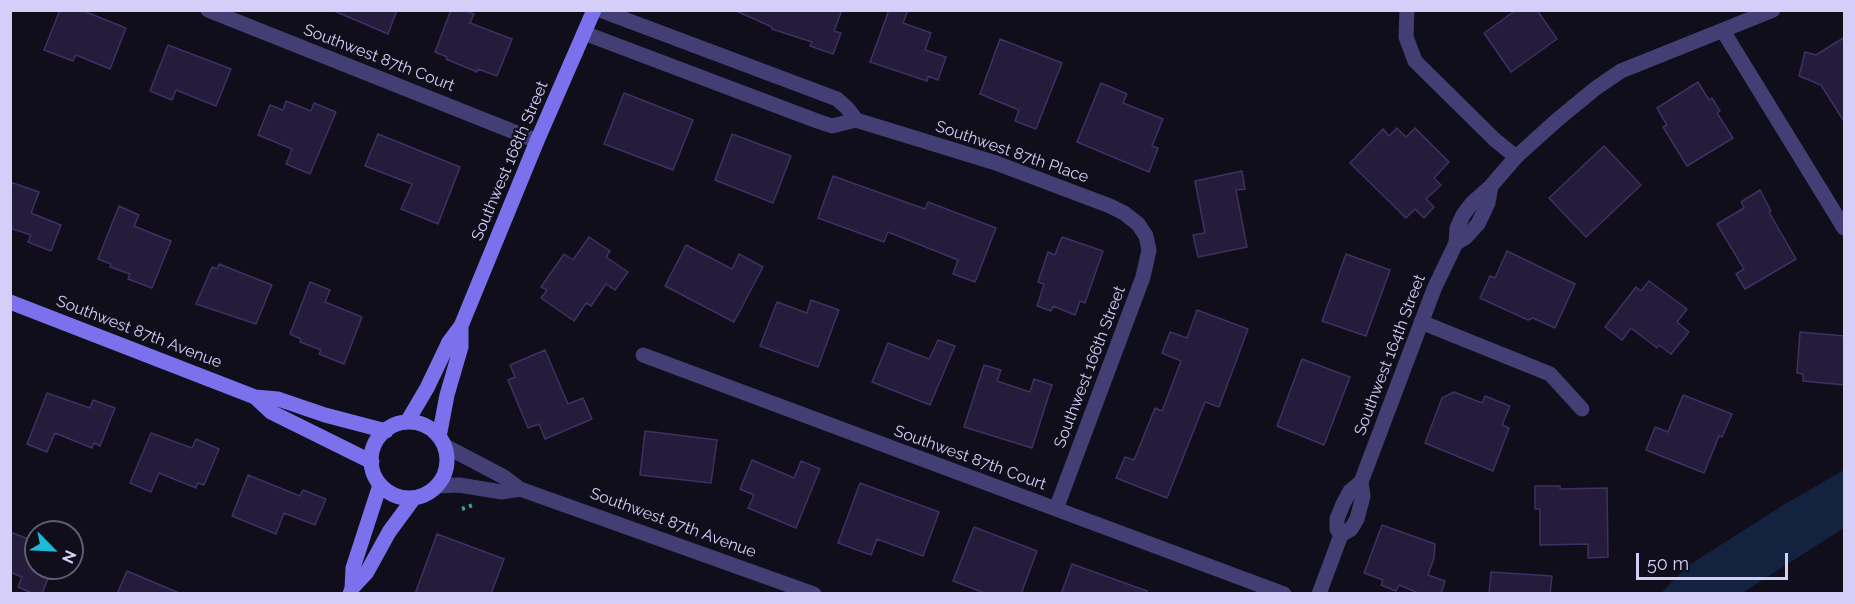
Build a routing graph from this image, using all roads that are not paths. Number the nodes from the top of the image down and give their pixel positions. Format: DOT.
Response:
graph roads {
  1 [pos="208,10"];
  2 [pos="594,10"];
  3 [pos="600,10"];
  4 [pos="1407,10"];
  5 [pos="1773,10"];
  6 [pos="1723,31"];
  7 [pos="584,33"];
  8 [pos="856,120"];
  9 [pos="537,141"];
  10 [pos="1516,158"];
  11 [pos="1845,228"];
  12 [pos="1146,236"];
  13 [pos="10,302"];
  14 [pos="1421,322"];
  15 [pos="461,326"];
  16 [pos="643,355"];
  17 [pos="255,397"];
  18 [pos="1582,409"];
  19 [pos="407,422"];
  20 [pos="386,431"];
  21 [pos="442,442"];
  22 [pos="372,462"];
  23 [pos="380,485"];
  24 [pos="437,486"];
  25 [pos="520,489"];
  26 [pos="414,498"];
  27 [pos="1056,509"];
  28 [pos="351,591"];
  29 [pos="814,594"];
  30 [pos="1284,594"];
  31 [pos="1319,594"];
  1 -- 9 [label="street, Southwest 87th Court"];
  2 -- 7 [label="street, Southwest 168th Street"];
  3 -- 8 [label="street, Southwest 87th Place"];
  4 -- 10 [label="street"];
  5 -- 6 [label="street, Southwest 164th Street"];
  6 -- 10 [label="street, Southwest 164th Street"];
  6 -- 11 [label="street"];
  7 -- 8 [label="street, Southwest 87th Place"];
  7 -- 9 [label="street, Southwest 168th Street"];
  8 -- 12 [label="street, Southwest 87th Place"];
  9 -- 15 [label="street, Southwest 168th Street"];
  10 -- 14 [label="street, Southwest 164th Street"];
  12 -- 27 [label="street, Southwest 166th Street"];
  13 -- 17 [label="street, Southwest 87th Avenue"];
  14 -- 18 [label="street"];
  14 -- 31 [label="street, Southwest 164th Street"];
  15 -- 19 [label="street, Southwest 168th Street"];
  15 -- 21 [label="street, Southwest 168th Street"];
  16 -- 27 [label="street, Southwest 87th Court"];
  17 -- 20 [label="street, Southwest 87th Avenue"];
  17 -- 22 [label="street, Southwest 87th Avenue"];
  19 -- 20 [label="street"];
  19 -- 21 [label="street"];
  20 -- 22 [label="street"];
  21 -- 24 [label="street"];
  21 -- 25 [label="street, Southwest 87th Avenue"];
  22 -- 23 [label="street"];
  23 -- 26 [label="street"];
  23 -- 28 [label="street"];
  24 -- 25 [label="street, Southwest 87th Avenue"];
  24 -- 26 [label="street"];
  25 -- 29 [label="street, Southwest 87th Avenue"];
  26 -- 28 [label="street"];
  27 -- 30 [label="street, Southwest 87th Court"];
}
